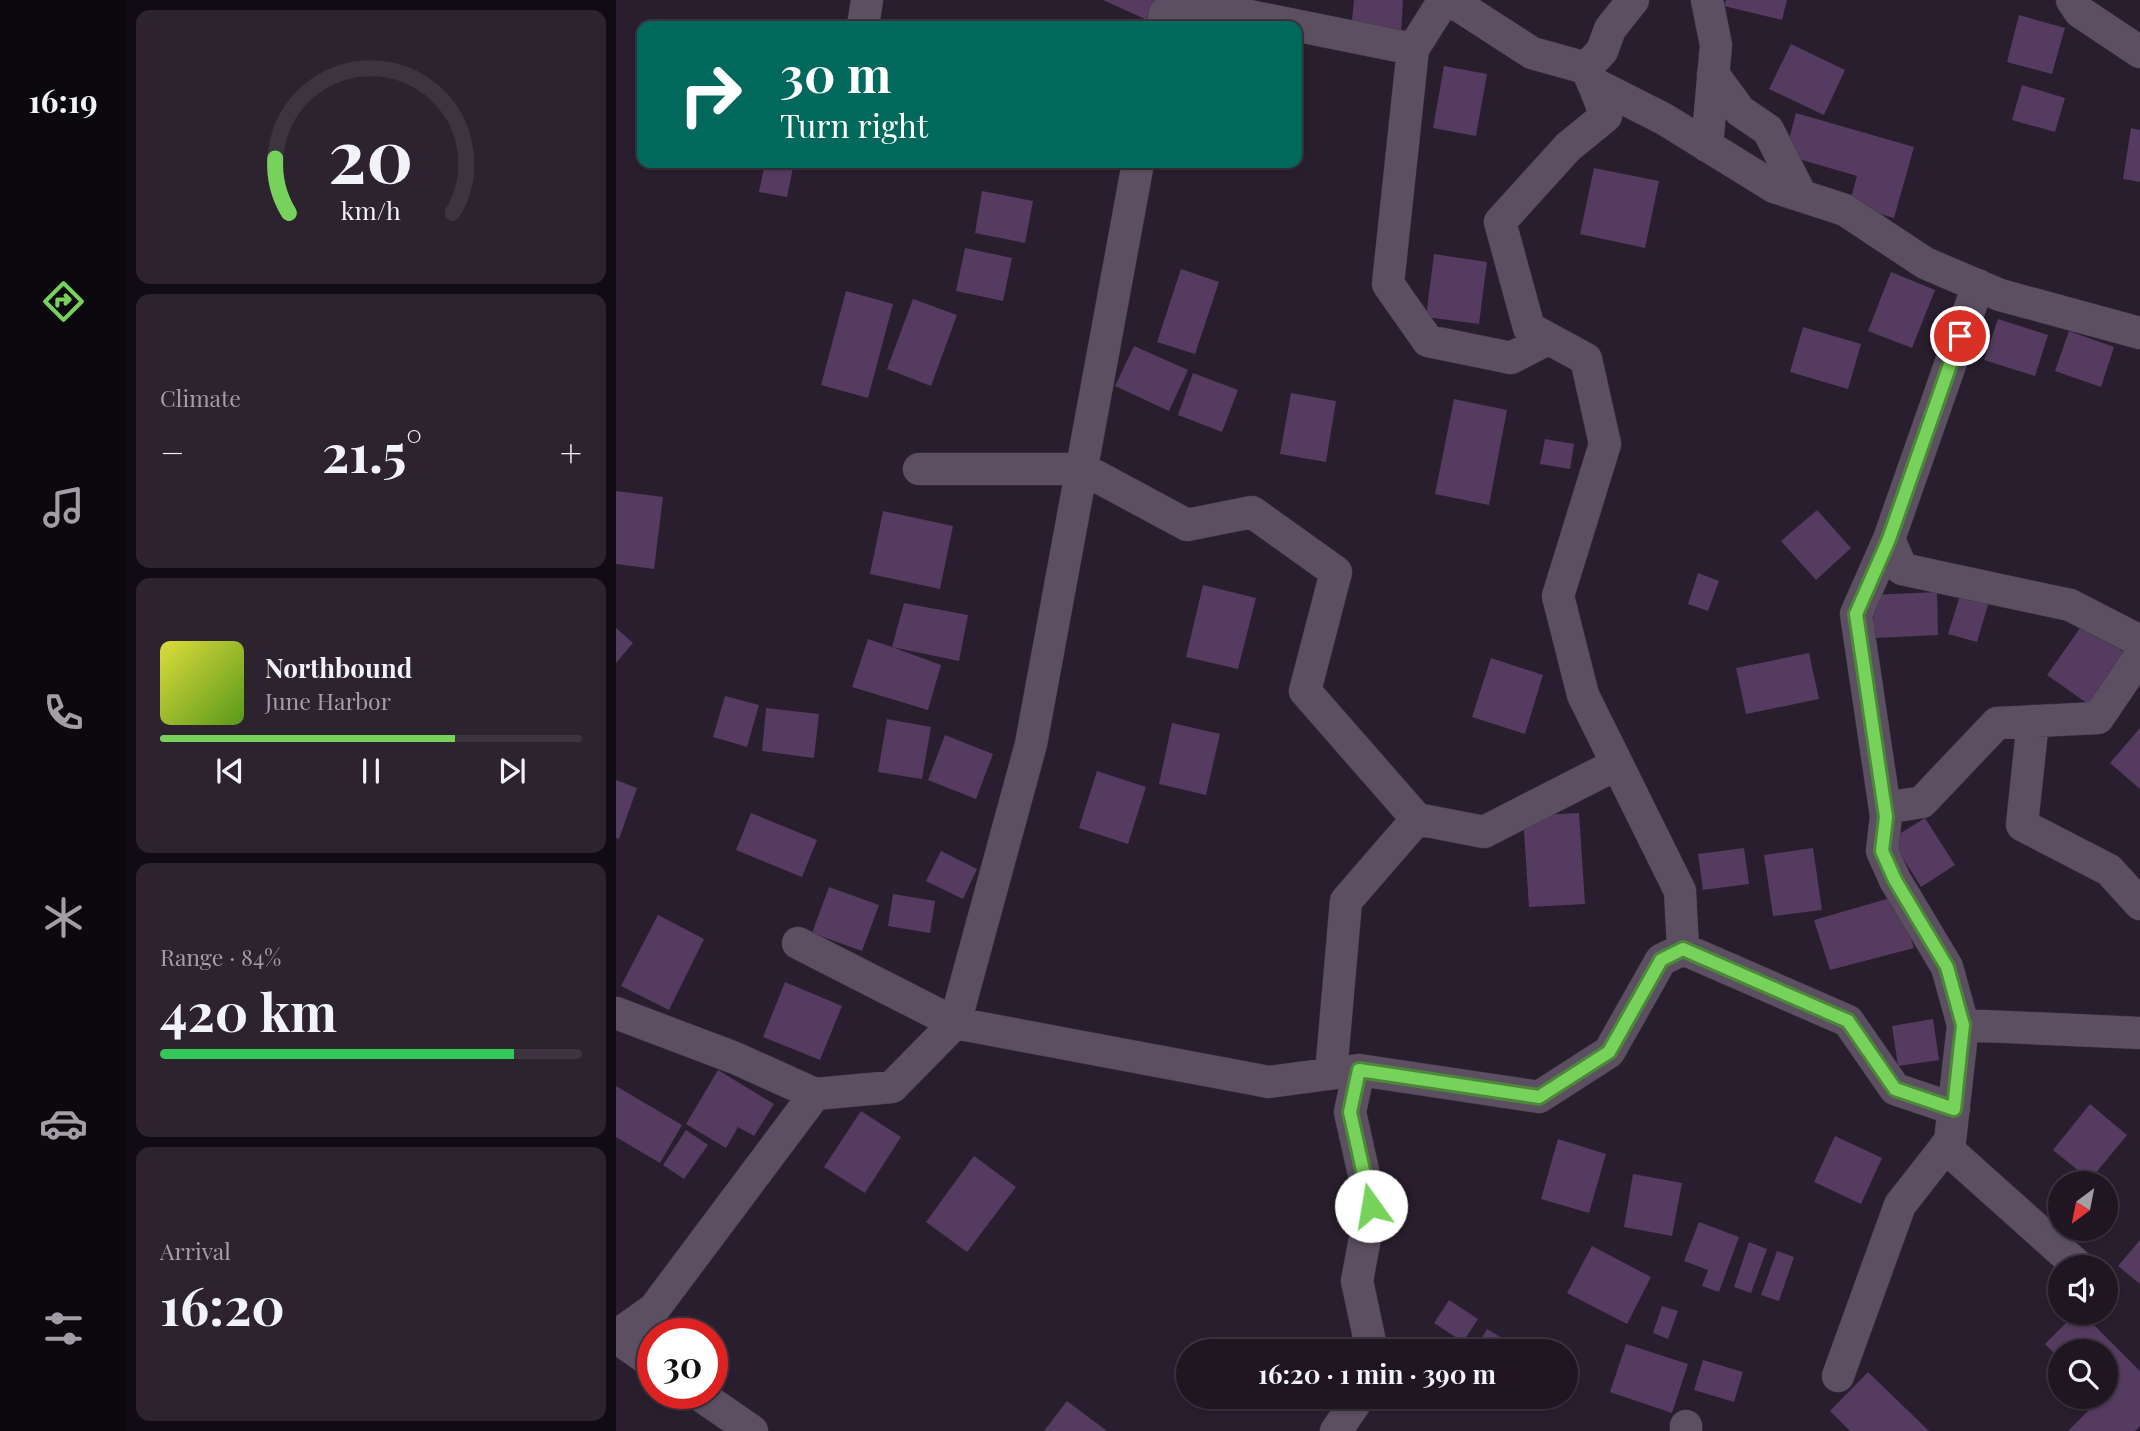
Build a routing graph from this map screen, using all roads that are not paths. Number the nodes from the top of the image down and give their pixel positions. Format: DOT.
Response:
graph roads {
  1 [pos="867,0"];
  2 [pos="1444,0"];
  3 [pos="1450,0"];
  4 [pos="1633,0"];
  5 [pos="1707,0"];
  6 [pos="2072,0"];
  7 [pos="1173,12"];
  8 [pos="864,21"];
  9 [pos="1274,21"];
  10 [pos="1302,27"];
  11 [pos="1413,49"];
  12 [pos="2140,52"];
  13 [pos="1713,74"];
  14 [pos="1589,76"];
  15 [pos="1707,145"];
  16 [pos="1137,168"];
  17 [pos="1801,195"];
  18 [pos="1978,285"];
  19 [pos="2140,332"];
  20 [pos="1548,339"];
  21 [pos="919,469"];
  22 [pos="1083,469"];
  23 [pos="1889,539"];
  24 [pos="2140,641"];
  25 [pos="2140,656"];
  26 [pos="2033,721"];
  27 [pos="1617,764"];
  28 [pos="1885,808"];
  29 [pos="1417,819"];
  30 [pos="2140,904"];
  31 [pos="798,943"];
  32 [pos="1683,949"];
  33 [pos="616,1013"];
  34 [pos="955,1024"];
  35 [pos="1963,1025"];
  36 [pos="2140,1033"];
  37 [pos="1345,1071"];
  38 [pos="814,1094"];
  39 [pos="1954,1109"];
  40 [pos="1945,1147"];
  41 [pos="2066,1255"];
  42 [pos="616,1337"];
  43 [pos="1369,1339"];
  44 [pos="637,1352"];
  45 [pos="1838,1376"];
  46 [pos="720,1409"];
  47 [pos="1351,1409"];
  48 [pos="752,1431"];
  49 [pos="1336,1431"];
  1 -- 8 [label="street"];
  2 -- 11 [label="street"];
  3 -- 14 [label="street"];
  4 -- 14 [label="street"];
  5 -- 13 [label="street"];
  6 -- 12 [label="street"];
  7 -- 9 [label="street"];
  10 -- 11 [label="street"];
  11 -- 20 [label="street"];
  13 -- 15 [label="street"];
  13 -- 17 [label="street"];
  14 -- 15 [label="street"];
  14 -- 20 [label="street"];
  15 -- 17 [label="street"];
  16 -- 22 [label="street"];
  17 -- 18 [label="street"];
  18 -- 19 [label="street"];
  18 -- 23 [label="street"];
  20 -- 27 [label="street"];
  21 -- 22 [label="street"];
  22 -- 29 [label="street"];
  22 -- 34 [label="street"];
  23 -- 24 [label="street"];
  23 -- 28 [label="street"];
  25 -- 26 [label="street"];
  26 -- 28 [label="street"];
  26 -- 30 [label="street"];
  27 -- 29 [label="street"];
  27 -- 32 [label="street"];
  28 -- 35 [label="street"];
  29 -- 37 [label="street"];
  31 -- 34 [label="street"];
  32 -- 37 [label="street"];
  32 -- 39 [label="street"];
  33 -- 38 [label="street"];
  34 -- 37 [label="street"];
  34 -- 38 [label="street"];
  35 -- 36 [label="street"];
  35 -- 39 [label="street"];
  37 -- 43 [label="street"];
  38 -- 42 [label="street"];
  39 -- 40 [label="street"];
  40 -- 41 [label="street"];
  40 -- 45 [label="street"];
  42 -- 44 [label="street"];
  46 -- 48 [label="street"];
  47 -- 49 [label="street"];
}
